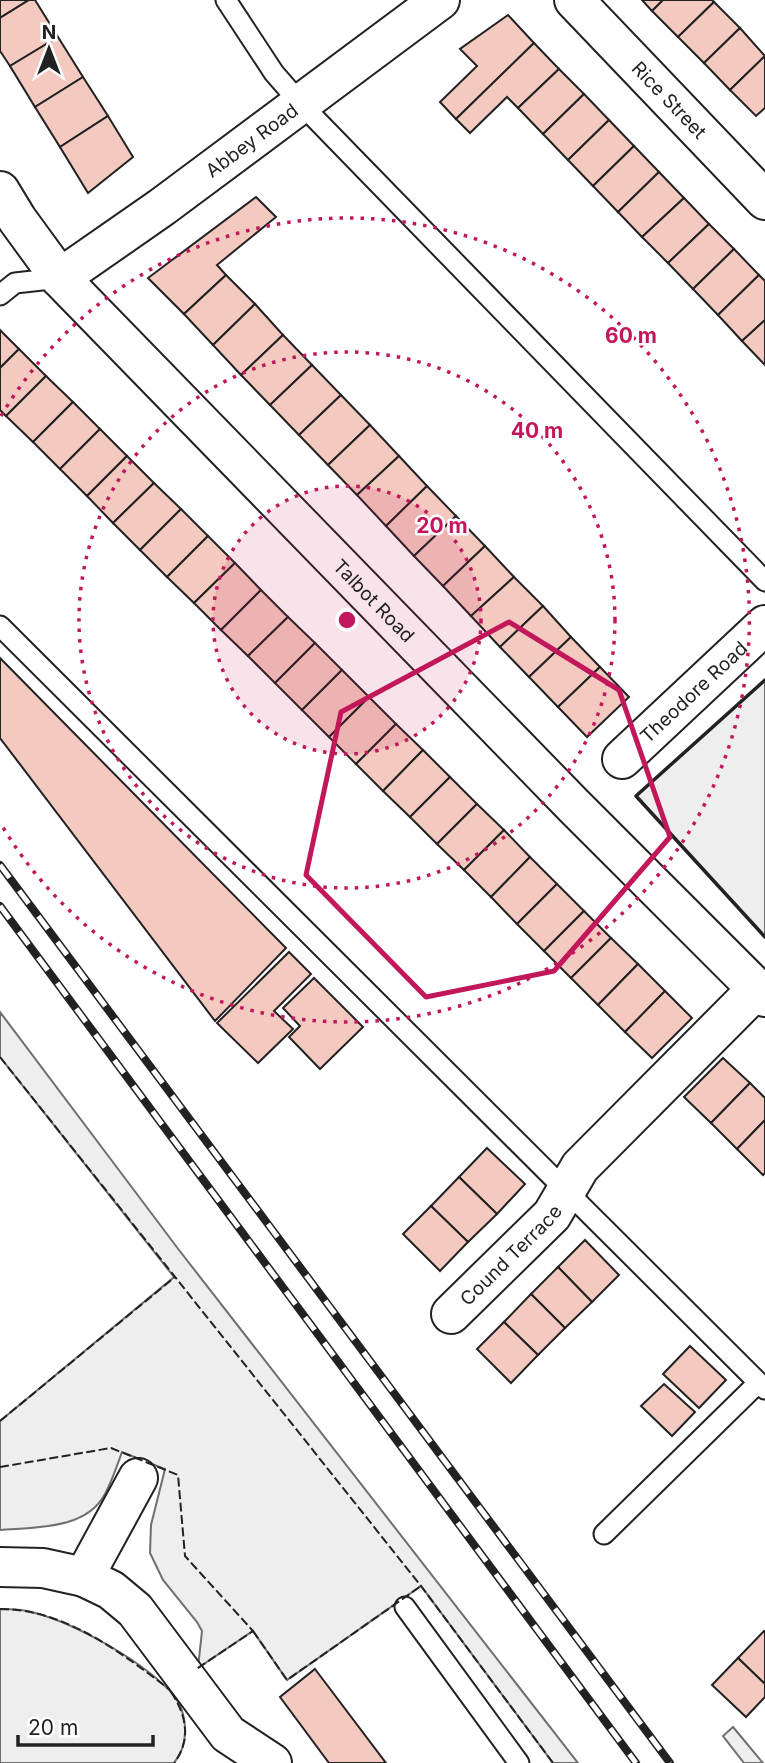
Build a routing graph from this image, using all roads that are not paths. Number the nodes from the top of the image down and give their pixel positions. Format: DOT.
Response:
graph roads {
  1 [pos="226,0"];
  2 [pos="440,0"];
  3 [pos="574,0"];
  4 [pos="301,104"];
  5 [pos="0,191"];
  6 [pos="765,200"];
  7 [pos="60,278"];
  8 [pos="0,295"];
  9 [pos="765,581"];
  10 [pos="765,625"];
  11 [pos="0,626"];
  12 [pos="622,759"];
  13 [pos="761,993"];
  14 [pos="565,1192"];
  15 [pos="451,1314"];
  16 [pos="762,1386"];
  17 [pos="138,1478"];
  18 [pos="604,1534"];
  19 [pos="0,1567"];
  20 [pos="83,1577"];
  21 [pos="405,1607"];
  22 [pos="245,1752"];
  23 [pos="519,1763"];
  1 -- 4 [label="lane"];
  2 -- 4 [label="main road, Abbey Road"];
  3 -- 6 [label="main road, Rice Street"];
  4 -- 7 [label="main road, Abbey Road"];
  4 -- 9 [label="lane"];
  5 -- 7 [label="main road, Talbot Road"];
  7 -- 8 [label="lane"];
  7 -- 13 [label="main road, Talbot Road"];
  10 -- 12 [label="main road, Theodore Road"];
  11 -- 14 [label="lane"];
  13 -- 14 [label="main road, Cound Terrace"];
  14 -- 15 [label="main road, Cound Terrace"];
  14 -- 16 [label="lane"];
  16 -- 18 [label="lane"];
  17 -- 20 [label="main road"];
  19 -- 20 [label="main road"];
  20 -- 22 [label="main road"];
  21 -- 23 [label="lane"];
}
